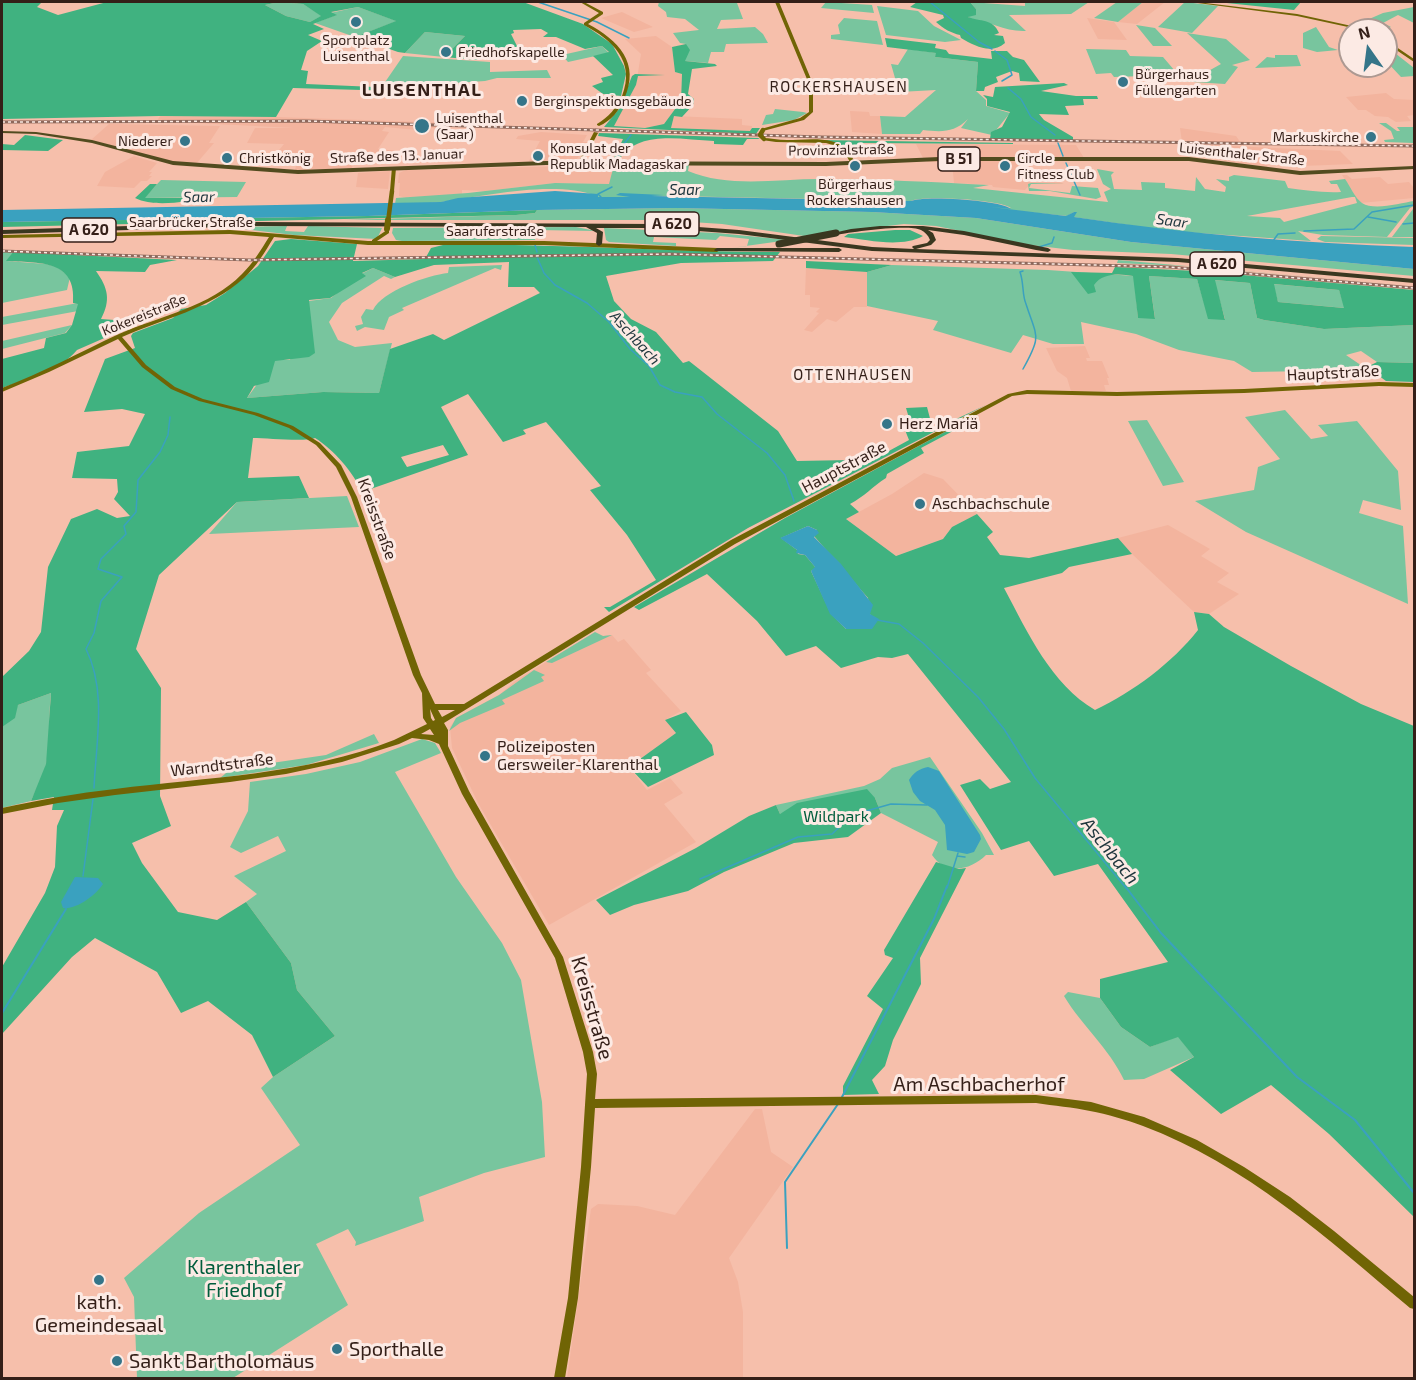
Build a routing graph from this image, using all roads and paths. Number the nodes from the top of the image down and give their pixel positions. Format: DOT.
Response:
graph roads {
  1 [pos="582,2"];
  2 [pos="777,2"];
  3 [pos="1192,2"];
  4 [pos="1338,24"];
  5 [pos="1398,49"];
  6 [pos="1414,61"];
  7 [pos="612,114"];
  8 [pos="598,128"];
  9 [pos="2,132"];
  10 [pos="1066,160"];
  11 [pos="617,162"];
  12 [pos="584,163"];
  13 [pos="853,163"];
  14 [pos="394,168"];
  15 [pos="1414,168"];
  16 [pos="524,223"];
  17 [pos="551,223"];
  18 [pos="571,224"];
  19 [pos="909,227"];
  20 [pos="387,231"];
  21 [pos="2,232"];
  22 [pos="273,235"];
  23 [pos="368,243"];
  24 [pos="386,243"];
  25 [pos="599,244"];
  26 [pos="903,249"];
  27 [pos="717,250"];
  28 [pos="737,250"];
  29 [pos="1084,253"];
  30 [pos="1414,280"];
  31 [pos="119,337"];
  32 [pos="1414,385"];
  33 [pos="2,390"];
  34 [pos="425,694"];
  35 [pos="432,706"];
  36 [pos="467,706"];
  37 [pos="436,724"];
  38 [pos="411,736"];
  39 [pos="444,745"];
  40 [pos="2,811"];
  41 [pos="591,1104"];
  42 [pos="1414,1304"];
  43 [pos="559,1378"];
  1 -- 7 [label="street"];
  2 -- 13 [label="street, bridge"];
  3 -- 4 [label="street"];
  5 -- 6 [label="street"];
  7 -- 8 [label="street"];
  7 -- 8 [label="street"];
  8 -- 12 [label="street"];
  9 -- 14 [label="main road, Straße des 13. Januar"];
  10 -- 13 [label="main road, Provinzialstraße / B 51"];
  10 -- 15 [label="main road, Luisenthaler Straße / B 51"];
  11 -- 12 [label="main road, Straße des 13. Januar"];
  11 -- 13 [label="main road, Provinzialstraße"];
  12 -- 14 [label="main road, Straße des 13. Januar"];
  14 -- 20 [label="street, bridge"];
  16 -- 17 [label="highway, A 620"];
  16 -- 21 [label="highway, A 620"];
  16 -- 21 [label="highway, A 620"];
  17 -- 18 [label="highway, A 620"];
  17 -- 26 [label="highway, A 620"];
  18 -- 25 [label="highway"];
  18 -- 26 [label="highway, A 620"];
  19 -- 26 [label="highway"];
  19 -- 28 [label="highway, bridge"];
  19 -- 29 [label="highway"];
  20 -- 23 [label="street"];
  20 -- 24 [label="street"];
  21 -- 22 [label="street, Saarbrücker Straße"];
  22 -- 23 [label="street, Saaruferstraße"];
  22 -- 31 [label="street, Kokereistraße"];
  23 -- 24 [label="street, Saaruferstraße"];
  24 -- 25 [label="street, Saaruferstraße"];
  25 -- 27 [label="street, Saaruferstraße"];
  26 -- 28 [label="highway"];
  26 -- 29 [label="highway, A 620"];
  26 -- 30 [label="highway, A 620"];
  27 -- 28 [label="highway"];
  29 -- 30 [label="highway, A 620"];
  31 -- 33 [label="street, Kokereistraße"];
  31 -- 34 [label="street, Kreisstraße"];
  32 -- 36 [label="street, Hauptstraße"];
  34 -- 35 [label="street, Kreisstraße"];
  34 -- 37 [label="street, Kreisstraße"];
  35 -- 36 [label="street"];
  35 -- 37 [label="street, Kreisstraße"];
  36 -- 37 [label="street, Hauptstraße"];
  37 -- 38 [label="street, Warndtstraße"];
  37 -- 39 [label="street, Kreisstraße"];
  38 -- 39 [label="street"];
  38 -- 40 [label="street, Warndtstraße"];
  39 -- 41 [label="street, Kreisstraße"];
  41 -- 42 [label="street, Am Aschbacherhof"];
  41 -- 43 [label="street, Kreisstraße"];
}
